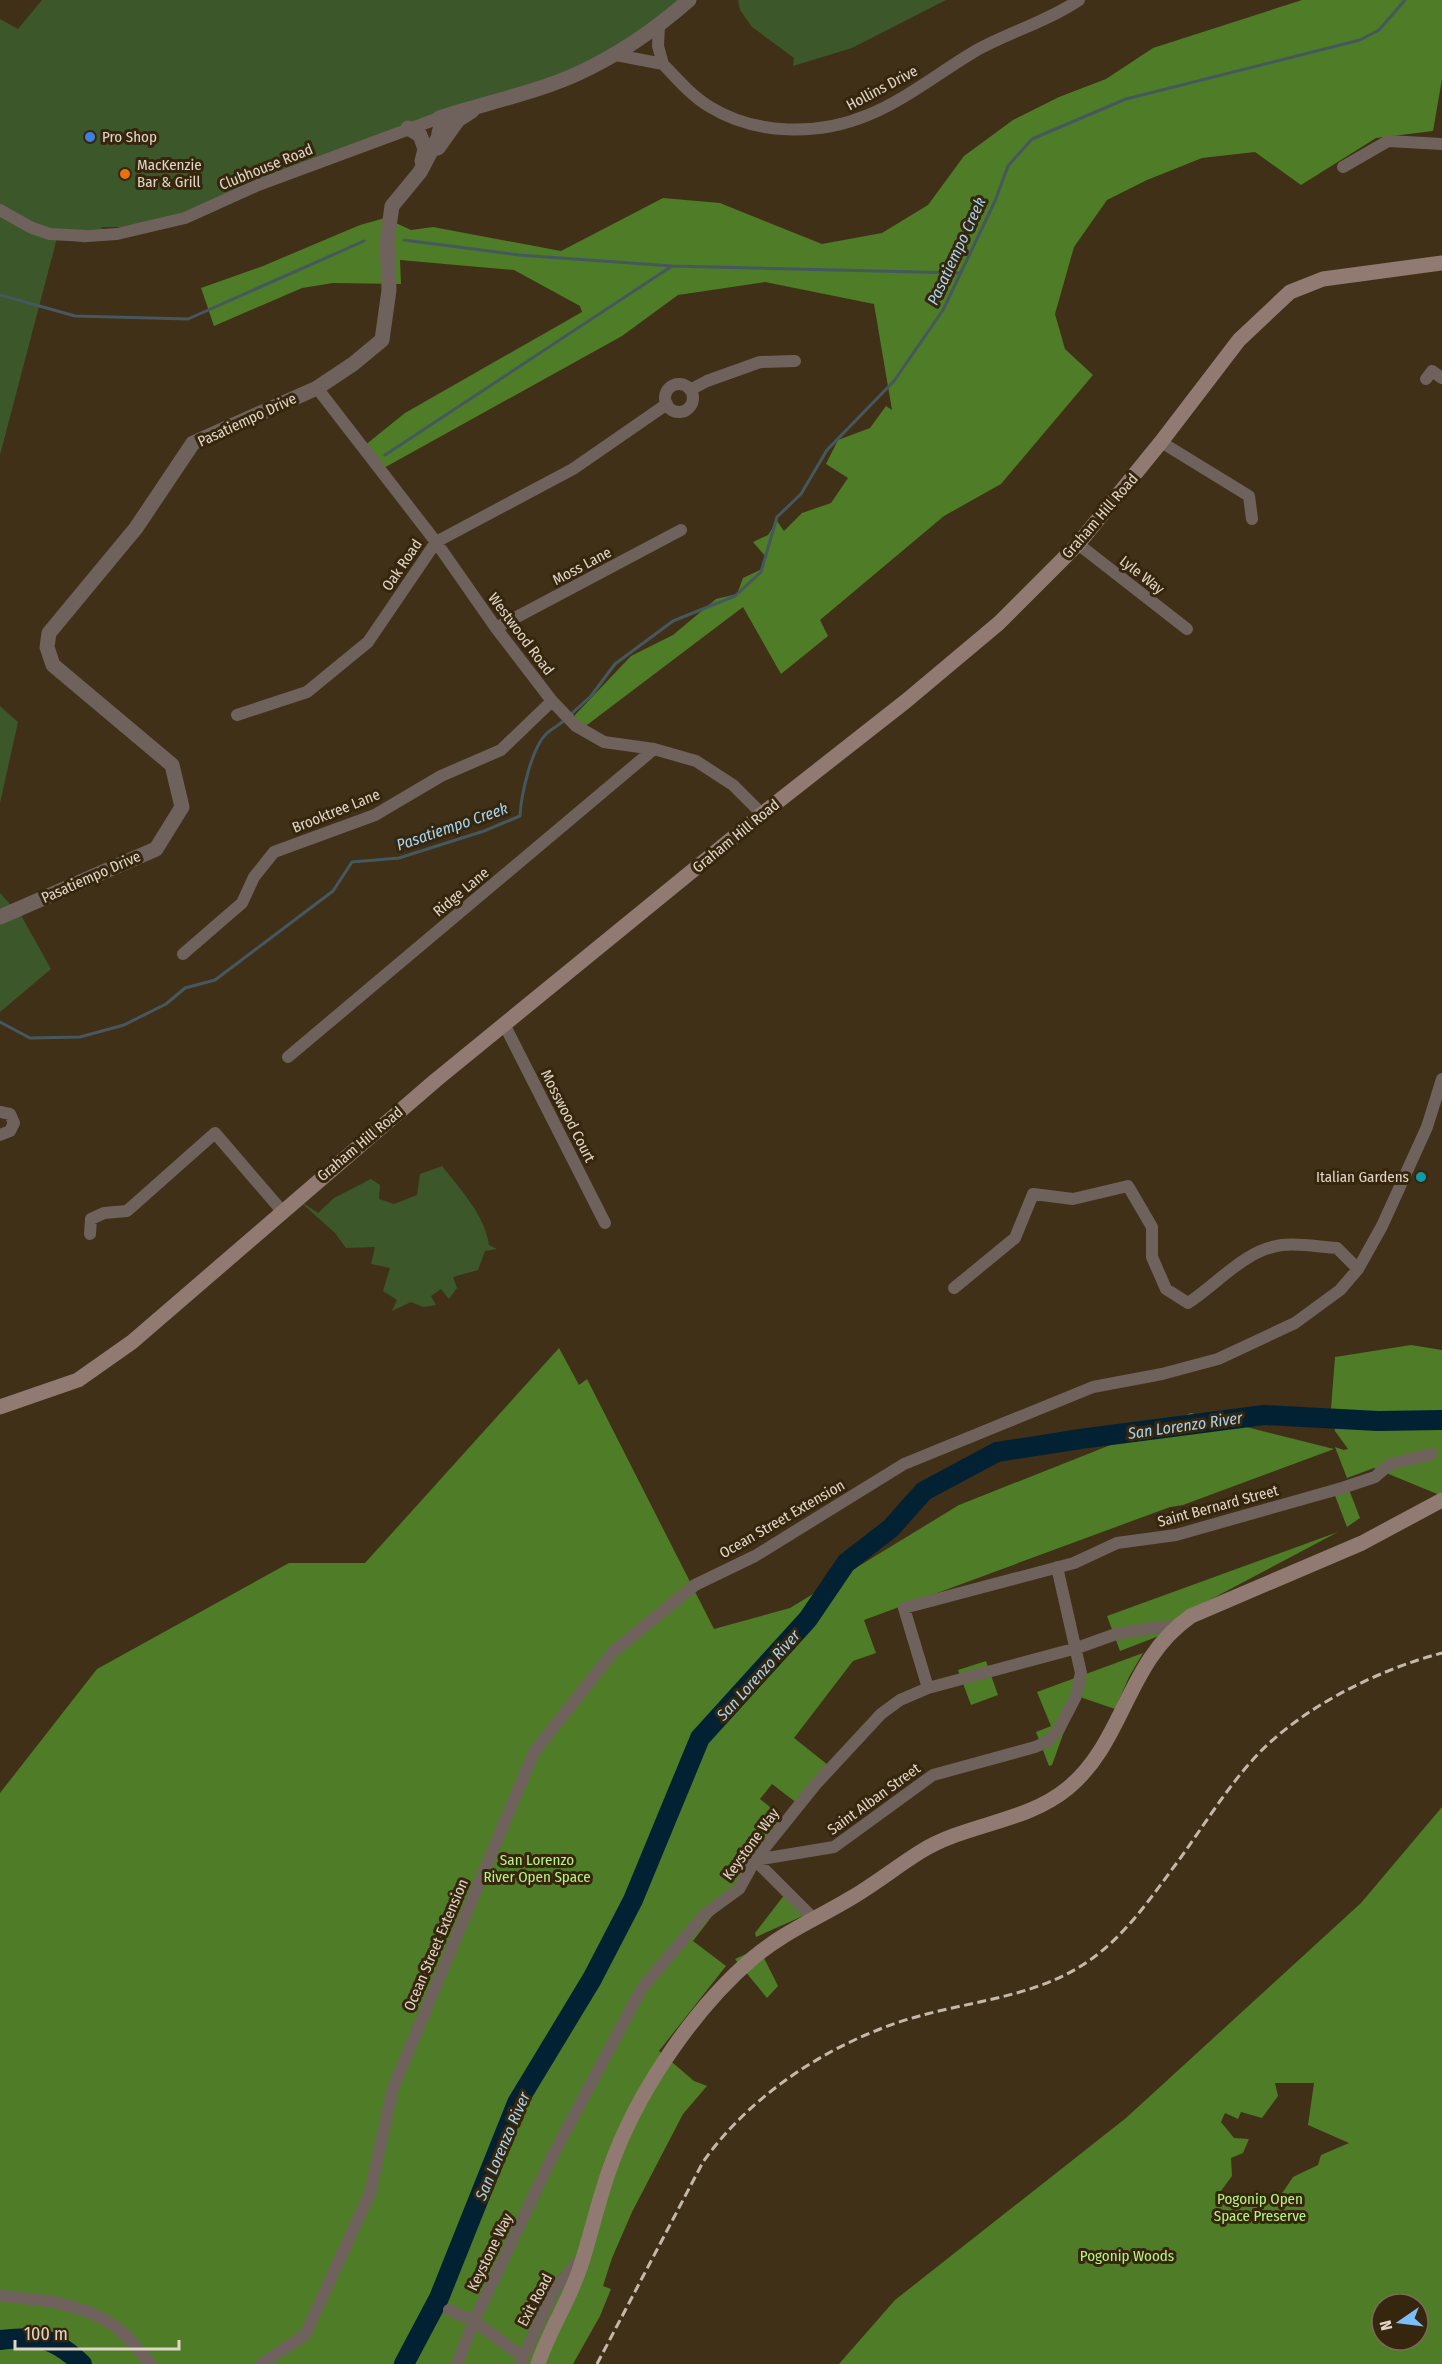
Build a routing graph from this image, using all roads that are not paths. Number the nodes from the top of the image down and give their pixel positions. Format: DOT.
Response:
graph roads {
  1 [pos="689,0"];
  2 [pos="1079,0"];
  3 [pos="659,26"];
  4 [pos="616,55"];
  5 [pos="663,64"];
  6 [pos="484,103"];
  7 [pos="439,118"];
  8 [pos="408,128"];
  9 [pos="1442,144"];
  10 [pos="1343,167"];
  11 [pos="420,172"];
  12 [pos="0,210"];
  13 [pos="1442,263"];
  14 [pos="795,361"];
  15 [pos="1442,378"];
  16 [pos="1426,380"];
  17 [pos="317,388"];
  18 [pos="690,390"];
  19 [pos="667,404"];
  20 [pos="1161,442"];
  21 [pos="1252,519"];
  22 [pos="681,530"];
  23 [pos="436,542"];
  24 [pos="1078,544"];
  25 [pos="496,628"];
  26 [pos="1187,629"];
  27 [pos="556,706"];
  28 [pos="237,715"];
  29 [pos="654,749"];
  30 [pos="762,814"];
  31 [pos="0,917"];
  32 [pos="183,954"];
  33 [pos="504,1024"];
  34 [pos="288,1057"];
  35 [pos="1442,1079"];
  36 [pos="0,1112"];
  37 [pos="0,1135"];
  38 [pos="282,1211"];
  39 [pos="605,1223"];
  40 [pos="90,1234"];
  41 [pos="1358,1269"];
  42 [pos="954,1288"];
  43 [pos="0,1407"];
  44 [pos="1432,1454"];
  45 [pos="1442,1500"];
  46 [pos="1057,1567"];
  47 [pos="1176,1626"];
  48 [pos="1077,1648"];
  49 [pos="928,1688"];
  50 [pos="755,1860"];
  51 [pos="814,1919"];
  52 [pos="584,2255"];
  53 [pos="0,2296"];
  54 [pos="449,2310"];
  55 [pos="474,2321"];
  56 [pos="522,2360"];
  57 [pos="151,2364"];
  58 [pos="261,2364"];
  59 [pos="457,2364"];
  60 [pos="538,2364"];
  1 -- 3 [label="street"];
  2 -- 5 [label="street, Hollins Drive"];
  3 -- 4 [label="street"];
  3 -- 5 [label="street"];
  4 -- 5 [label="street"];
  4 -- 6 [label="street"];
  6 -- 7 [label="street"];
  6 -- 11 [label="street"];
  7 -- 8 [label="street, Clubhouse Road"];
  7 -- 11 [label="street, Pasatiempo Drive"];
  8 -- 11 [label="street"];
  8 -- 12 [label="street, Clubhouse Road"];
  9 -- 10 [label="street"];
  11 -- 17 [label="street, Pasatiempo Drive"];
  13 -- 20 [label="main road, Graham Hill Road"];
  14 -- 18 [label="street, Oak Road"];
  15 -- 16 [label="street"];
  17 -- 23 [label="street, Westwood Road"];
  17 -- 31 [label="street, Pasatiempo Drive"];
  18 -- 19 [label="street, Oak Road"];
  18 -- 19 [label="street"];
  19 -- 23 [label="street, Oak Road"];
  20 -- 21 [label="street"];
  20 -- 24 [label="main road, Graham Hill Road"];
  22 -- 25 [label="street, Moss Lane"];
  23 -- 25 [label="street, Westwood Road"];
  23 -- 28 [label="street, Oak Road"];
  24 -- 26 [label="street, Lyle Way"];
  24 -- 30 [label="main road, Graham Hill Road"];
  25 -- 27 [label="street, Westwood Road"];
  27 -- 29 [label="street, Westwood Road"];
  27 -- 32 [label="street, Brooktree Lane"];
  29 -- 30 [label="street, Westwood Road"];
  29 -- 34 [label="street, Ridge Lane"];
  30 -- 33 [label="main road, Graham Hill Road"];
  33 -- 38 [label="main road, Graham Hill Road"];
  33 -- 39 [label="street, Mosswood Court"];
  35 -- 41 [label="street, Ocean Street Extension"];
  36 -- 37 [label="street"];
  38 -- 40 [label="street"];
  38 -- 43 [label="main road, Graham Hill Road"];
  41 -- 42 [label="street"];
  41 -- 58 [label="street, Ocean Street Extension"];
  44 -- 46 [label="street, Saint Bernard Street"];
  45 -- 47 [label="main road"];
  46 -- 48 [label="street, Saint Alban Street"];
  46 -- 49 [label="street, Saint Bernard Street"];
  47 -- 48 [label="street, Keystone Way"];
  47 -- 51 [label="main road"];
  48 -- 49 [label="street, Keystone Way"];
  48 -- 50 [label="street, Saint Alban Street"];
  49 -- 50 [label="street, Keystone Way"];
  50 -- 51 [label="street"];
  50 -- 55 [label="street, Keystone Way"];
  51 -- 52 [label="main road"];
  52 -- 56 [label="street, Exit Road"];
  52 -- 60 [label="main road"];
  53 -- 57 [label="street"];
  54 -- 55 [label="street"];
  55 -- 56 [label="street"];
  55 -- 59 [label="street, Keystone Way"];
}
